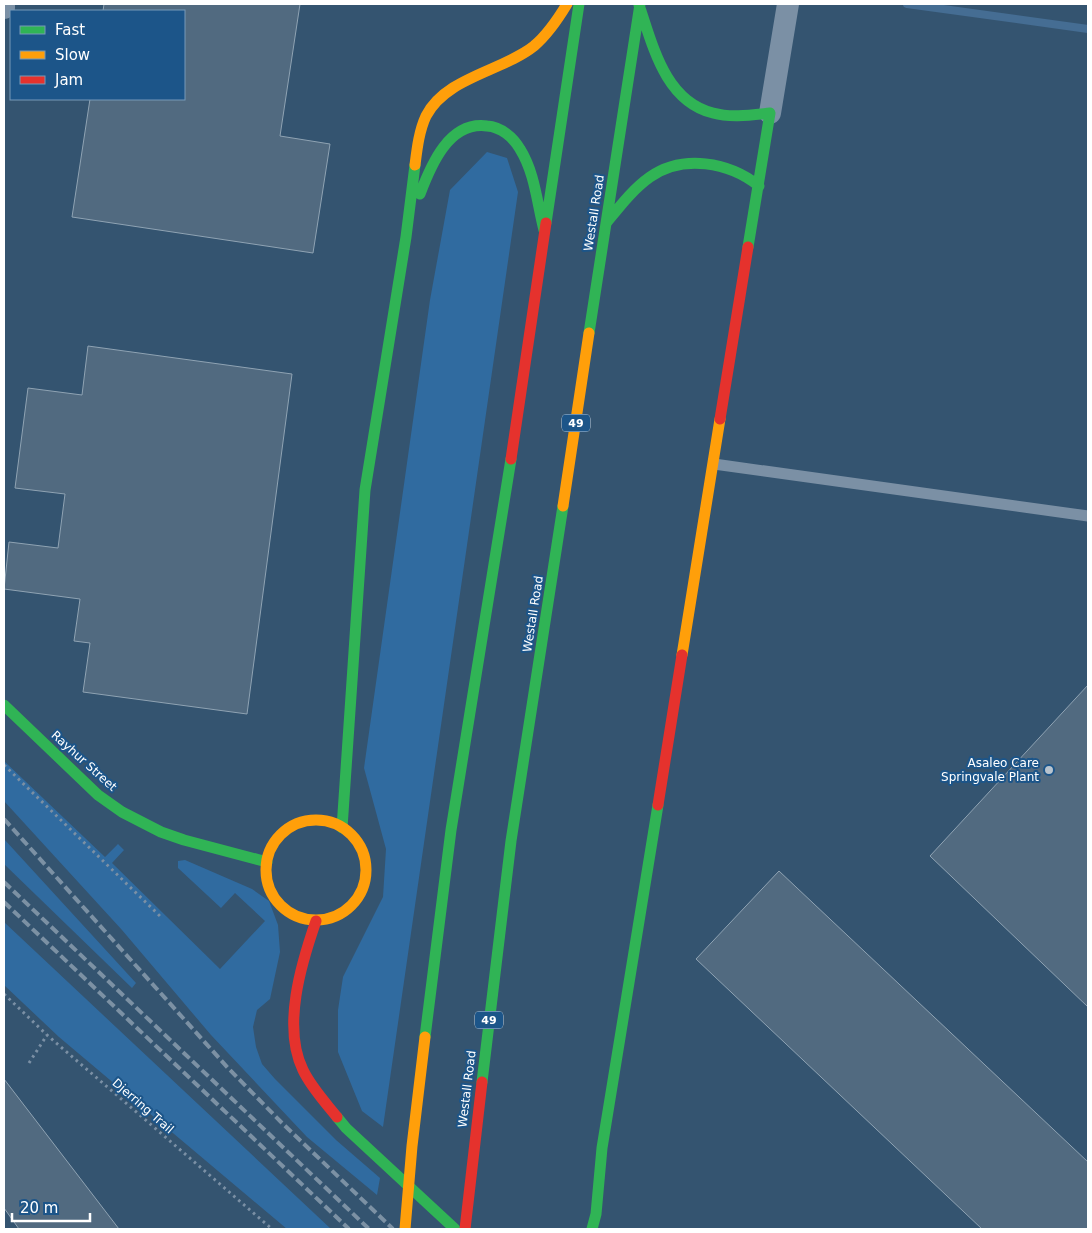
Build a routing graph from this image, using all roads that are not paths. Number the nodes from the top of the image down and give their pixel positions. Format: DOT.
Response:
graph roads {
  1 [pos="4,4"];
  2 [pos="567,4"];
  3 [pos="579,4"];
  4 [pos="640,4"];
  5 [pos="788,4"];
  6 [pos="4,8"];
  7 [pos="770,113"];
  8 [pos="759,186"];
  9 [pos="607,222"];
  10 [pos="544,230"];
  11 [pos="406,237"];
  12 [pos="714,464"];
  13 [pos="1088,516"];
  14 [pos="4,705"];
  15 [pos="342,828"];
  16 [pos="266,862"];
  17 [pos="316,920"];
  18 [pos="405,1229"];
  19 [pos="455,1229"];
  20 [pos="465,1229"];
  21 [pos="592,1229"];
  1 -- 6 [label="street"];
  2 -- 11 [label="main road"];
  3 -- 10 [label="main road"];
  4 -- 7 [label="main road"];
  4 -- 9 [label="main road, Westall Road / 49"];
  5 -- 7 [label="street"];
  7 -- 8 [label="main road"];
  8 -- 9 [label="main road"];
  8 -- 12 [label="main road"];
  9 -- 20 [label="main road, Westall Road / 49"];
  10 -- 11 [label="main road"];
  10 -- 18 [label="main road"];
  11 -- 15 [label="main road"];
  12 -- 13 [label="lane"];
  12 -- 21 [label="main road"];
  14 -- 16 [label="main road, Rayhur Street"];
  15 -- 16 [label="main road"];
  15 -- 17 [label="main road"];
  16 -- 17 [label="main road"];
  17 -- 19 [label="main road"];
}
